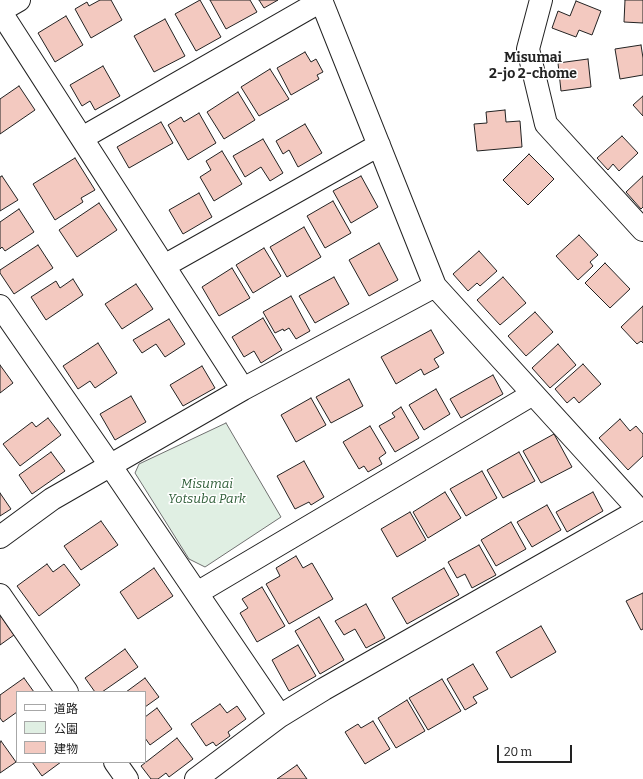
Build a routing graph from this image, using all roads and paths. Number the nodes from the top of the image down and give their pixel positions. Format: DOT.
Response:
graph roads {
  1 [pos="18,0"];
  2 [pos="541,0"];
  3 [pos="321,1"];
  4 [pos="82,138"];
  5 [pos="379,145"];
  6 [pos="643,230"];
  7 [pos="164,266"];
  8 [pos="435,286"];
  9 [pos="0,306"];
  10 [pos="243,389"];
  11 [pos="533,394"];
  12 [pos="110,465"];
  13 [pos="0,537"];
  14 [pos="197,593"];
  15 [pos="0,594"];
  16 [pos="66,691"];
  17 [pos="280,716"];
  18 [pos="116,763"];
  19 [pos="127,779"];
  20 [pos="196,779"];
  1 -- 4 [label="street"];
  2 -- 6 [label="street"];
  3 -- 4 [label="street"];
  3 -- 5 [label="street"];
  4 -- 7 [label="street"];
  5 -- 7 [label="street"];
  5 -- 8 [label="street"];
  7 -- 10 [label="street"];
  8 -- 10 [label="street"];
  8 -- 11 [label="street"];
  9 -- 12 [label="street"];
  10 -- 12 [label="street"];
  11 -- 14 [label="street"];
  11 -- 17 [label="street"];
  12 -- 13 [label="street"];
  12 -- 14 [label="street"];
  14 -- 17 [label="street"];
  15 -- 16 [label="street"];
  17 -- 20 [label="street"];
  18 -- 19 [label="street"];
}
